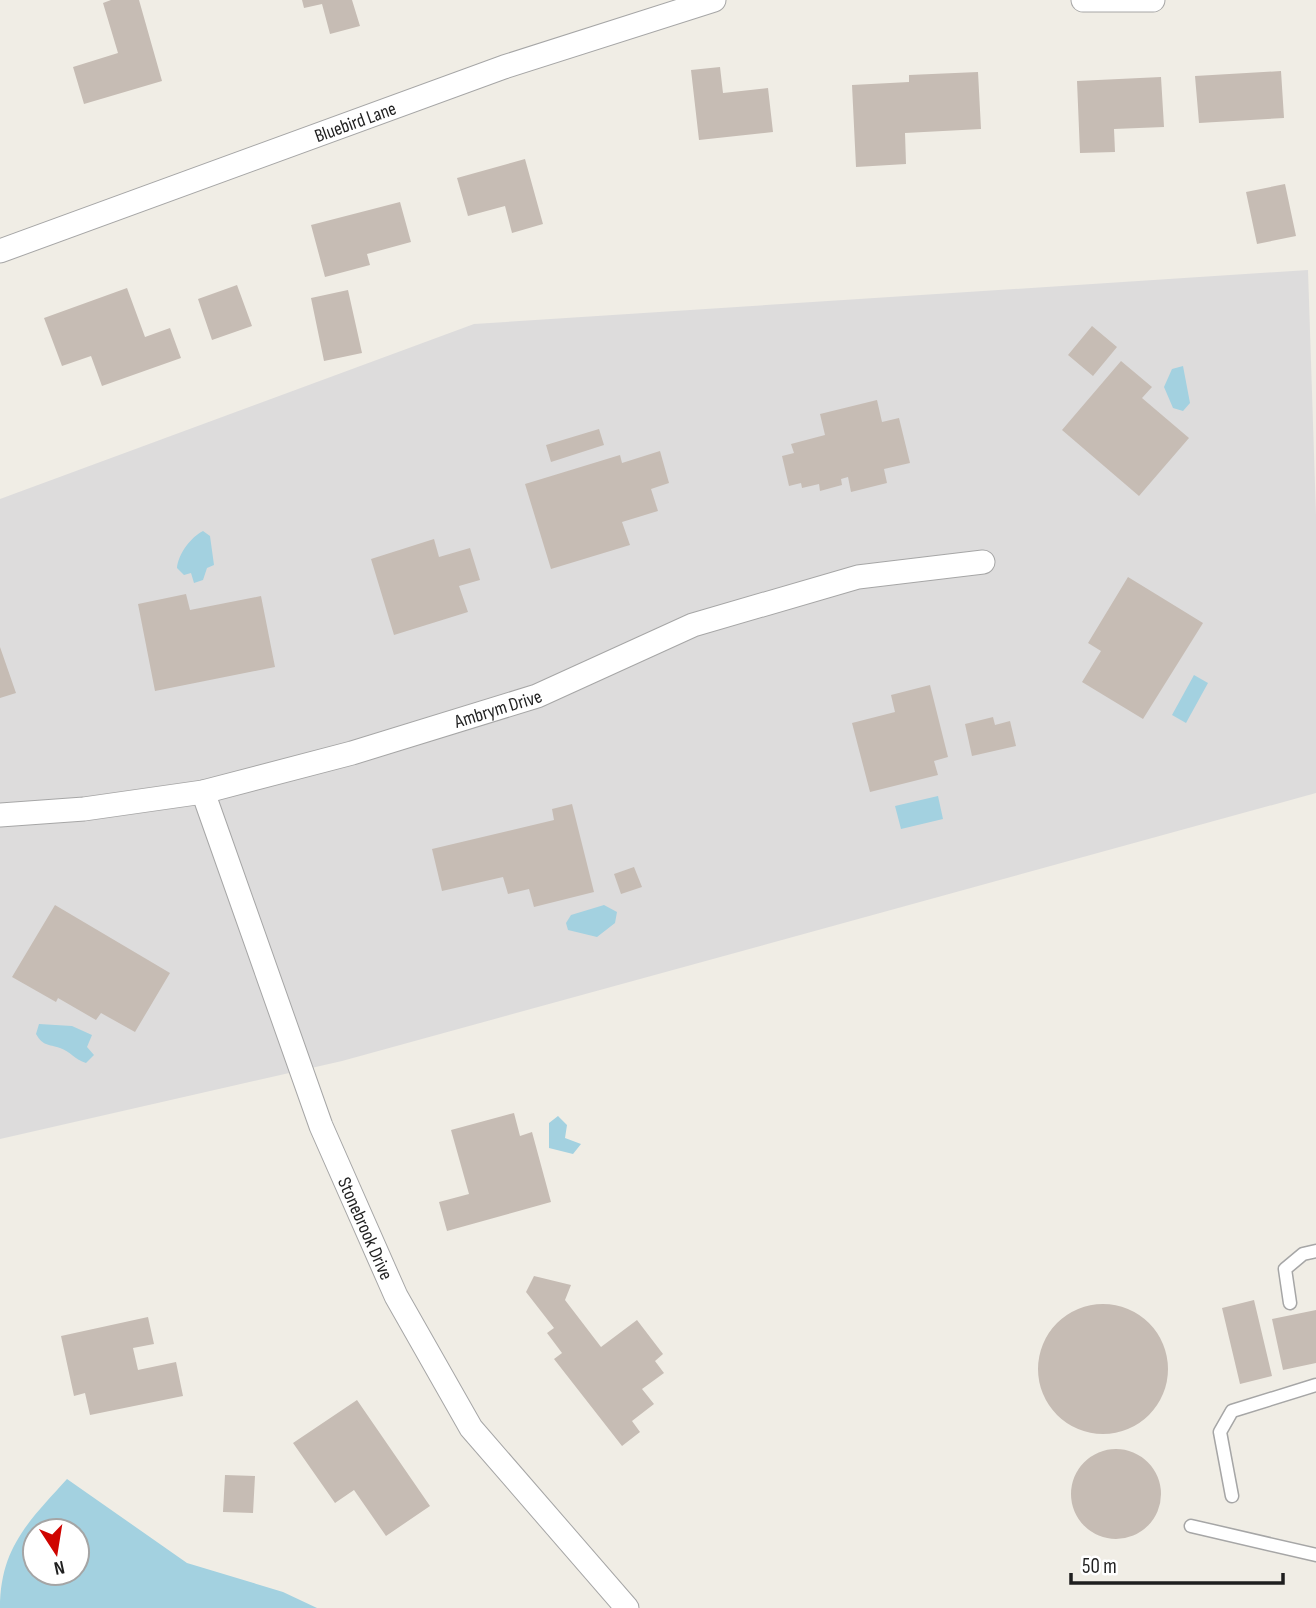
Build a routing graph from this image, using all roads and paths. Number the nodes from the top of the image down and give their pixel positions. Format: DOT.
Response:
graph roads {
  1 [pos="715,0"];
  2 [pos="1083,0"];
  3 [pos="1153,0"];
  4 [pos="0,251"];
  5 [pos="983,562"];
  6 [pos="203,792"];
  7 [pos="0,815"];
  8 [pos="1316,1251"];
  9 [pos="1290,1303"];
  10 [pos="1316,1385"];
  11 [pos="1232,1496"];
  12 [pos="1191,1526"];
  13 [pos="1316,1555"];
  14 [pos="627,1608"];
  1 -- 4 [label="street, Bluebird Lane"];
  2 -- 3 [label="street"];
  5 -- 6 [label="street, Ambrym Drive"];
  6 -- 7 [label="street, Ambrym Drive"];
  6 -- 14 [label="street, Stonebrook Drive"];
  8 -- 9 [label="lane"];
  10 -- 11 [label="lane"];
  12 -- 13 [label="lane"];
}
